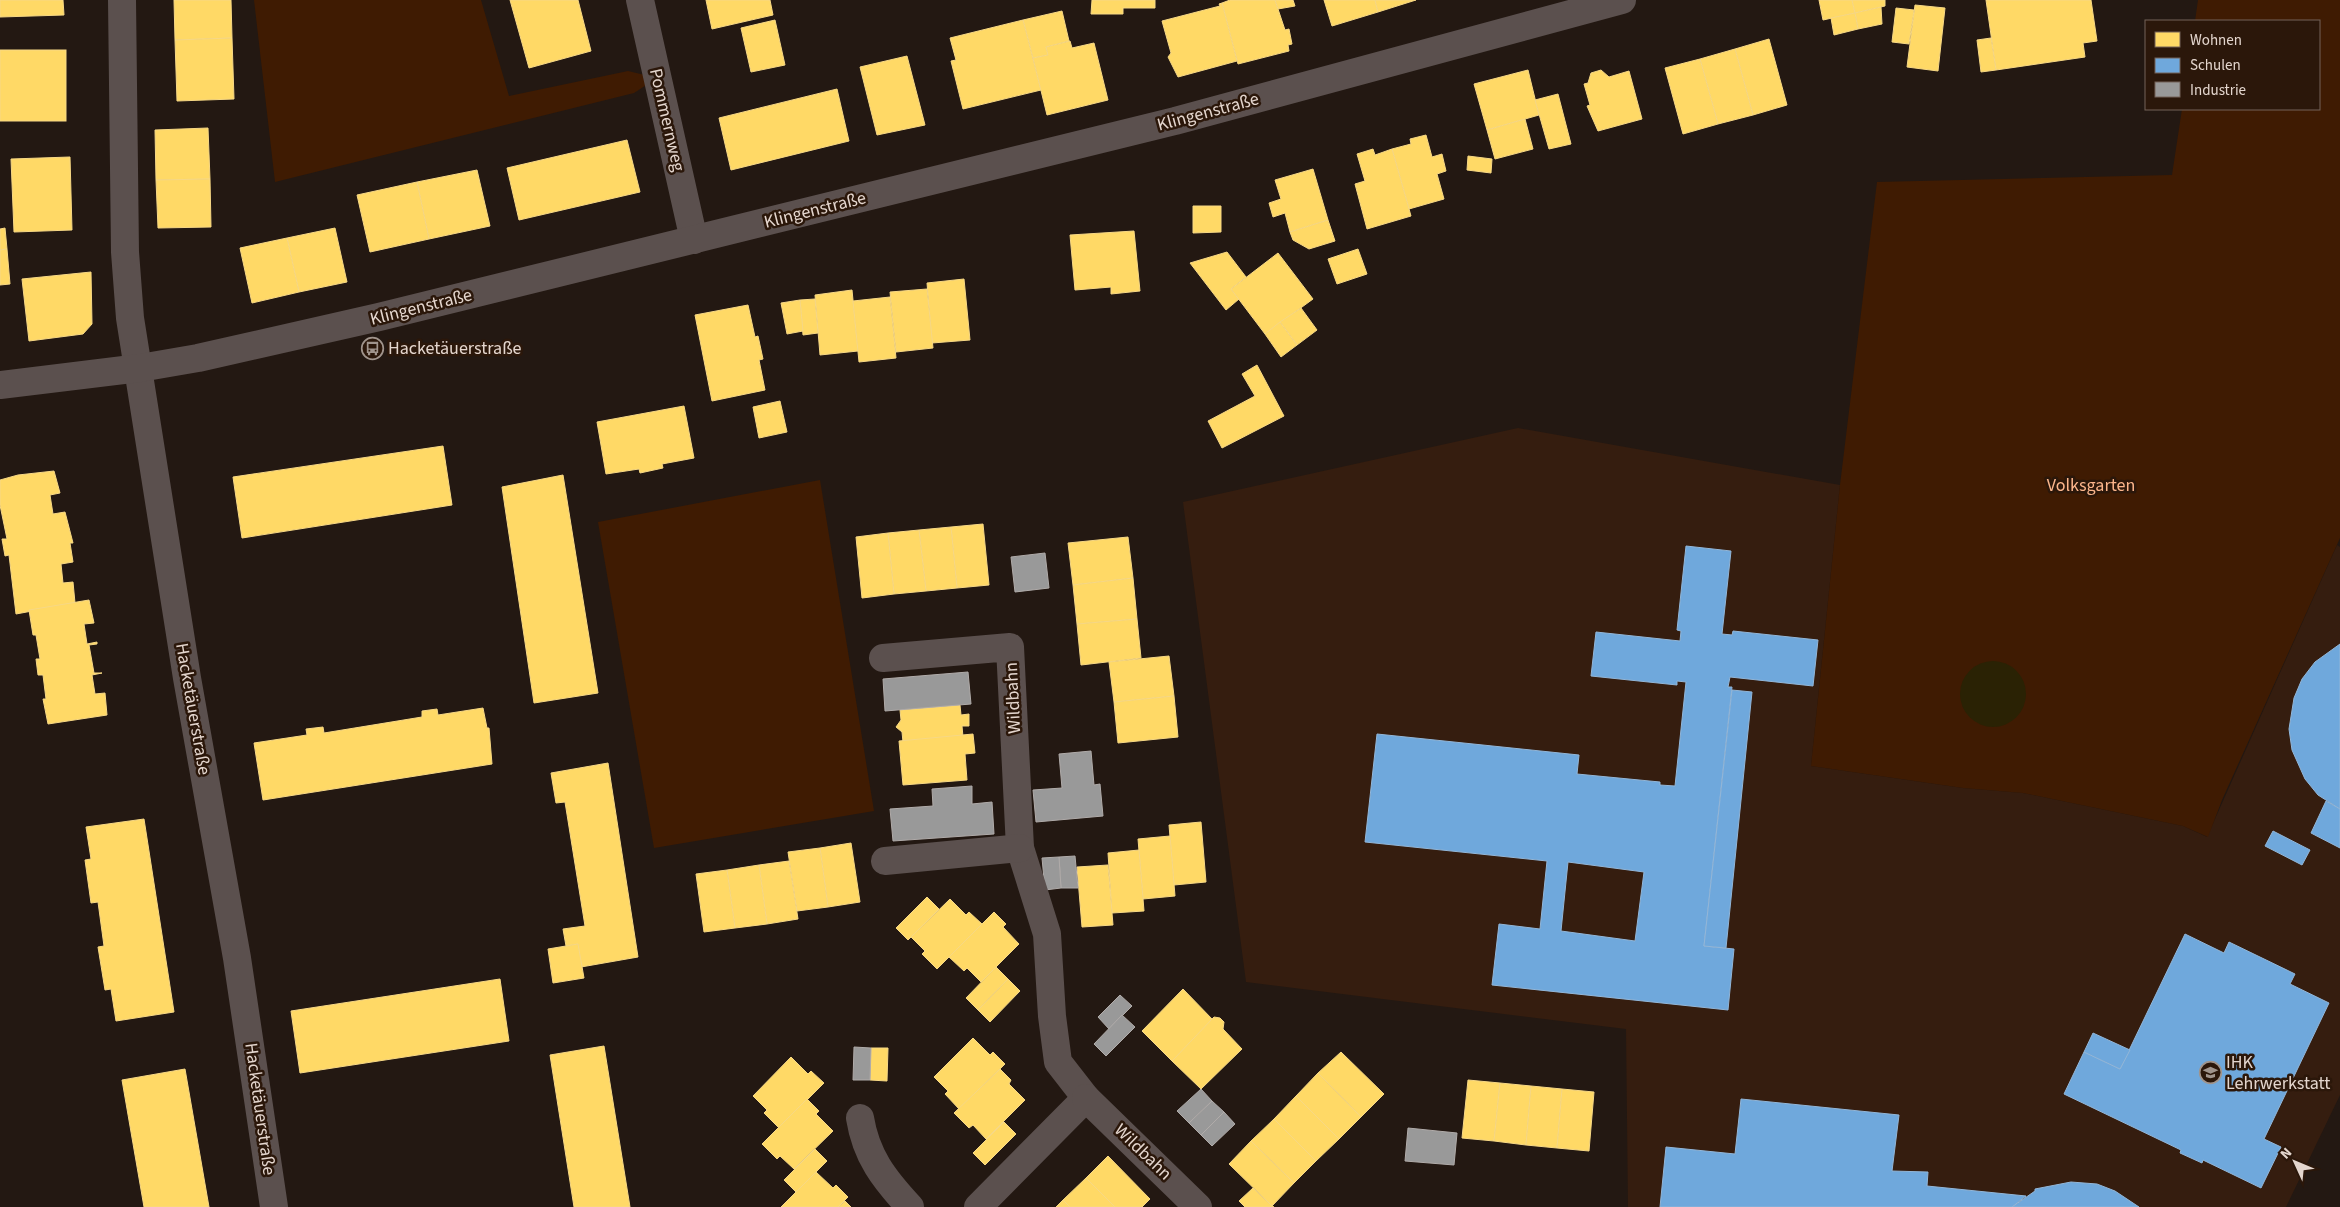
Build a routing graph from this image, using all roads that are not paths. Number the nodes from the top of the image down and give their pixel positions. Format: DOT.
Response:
graph roads {
  1 [pos="122,0"];
  2 [pos="640,0"];
  3 [pos="1622,0"];
  4 [pos="694,240"];
  5 [pos="140,368"];
  6 [pos="0,385"];
  7 [pos="883,658"];
  8 [pos="1020,848"];
  9 [pos="885,861"];
  10 [pos="1086,1098"];
  11 [pos="860,1118"];
  12 [pos="274,1207"];
  13 [pos="910,1207"];
  14 [pos="978,1207"];
  15 [pos="1198,1207"];
  1 -- 5 [label="street, Hacketäuerstraße"];
  2 -- 4 [label="street, Pommernweg"];
  3 -- 4 [label="street, Klingenstraße"];
  4 -- 5 [label="street, Klingenstraße"];
  5 -- 6 [label="street, Klingenstraße"];
  5 -- 12 [label="street, Hacketäuerstraße"];
  7 -- 8 [label="street, Wildbahn"];
  8 -- 9 [label="street"];
  8 -- 10 [label="street, Wildbahn"];
  10 -- 14 [label="street"];
  10 -- 15 [label="street, Wildbahn"];
  11 -- 13 [label="street"];
}
